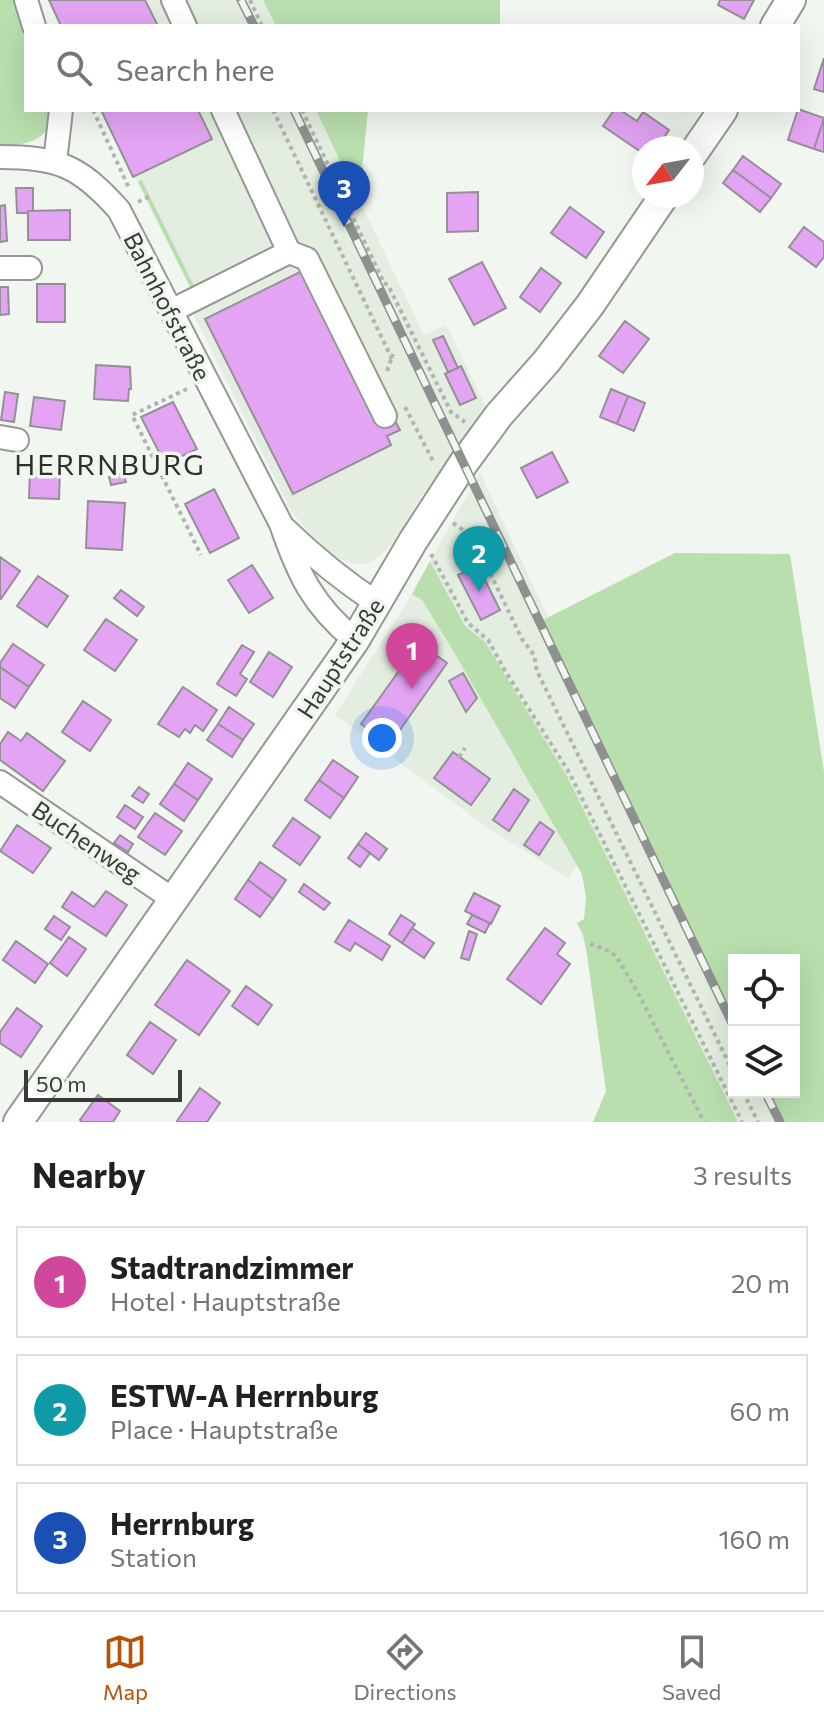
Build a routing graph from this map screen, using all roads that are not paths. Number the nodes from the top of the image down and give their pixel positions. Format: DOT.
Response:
graph roads {
  1 [pos="26,0"];
  2 [pos="173,0"];
  3 [pos="791,0"];
  4 [pos="33,24"];
  5 [pos="184,24"];
  6 [pos="776,24"];
  7 [pos="61,112"];
  8 [pos="224,112"];
  9 [pos="722,112"];
  10 [pos="704,138"];
  11 [pos="0,157"];
  12 [pos="55,162"];
  13 [pos="656,208"];
  14 [pos="289,252"];
  15 [pos="0,268"];
  16 [pos="30,268"];
  17 [pos="171,311"];
  18 [pos="385,416"];
  19 [pos="281,524"];
  20 [pos="377,603"];
  21 [pos="355,640"];
  22 [pos="0,782"];
  23 [pos="174,900"];
  24 [pos="18,1122"];
  1 -- 4 [label="street"];
  2 -- 5 [label="street"];
  3 -- 6 [label="main road"];
  7 -- 12 [label="street"];
  8 -- 14 [label="street"];
  9 -- 10 [label="main road"];
  11 -- 12 [label="street, Bahnhofstraße"];
  12 -- 17 [label="street, Bahnhofstraße"];
  13 -- 20 [label="main road, Hauptstraße"];
  14 -- 17 [label="street"];
  14 -- 18 [label="street"];
  15 -- 16 [label="street"];
  17 -- 19 [label="street, Bahnhofstraße"];
  19 -- 20 [label="street, Bahnhofstraße"];
  19 -- 21 [label="street, Bahnhofstraße"];
  20 -- 21 [label="main road, Hauptstraße"];
  21 -- 23 [label="main road, Hauptstraße"];
  22 -- 23 [label="street, Buchenweg"];
  23 -- 24 [label="main road, Hauptstraße"];
}
